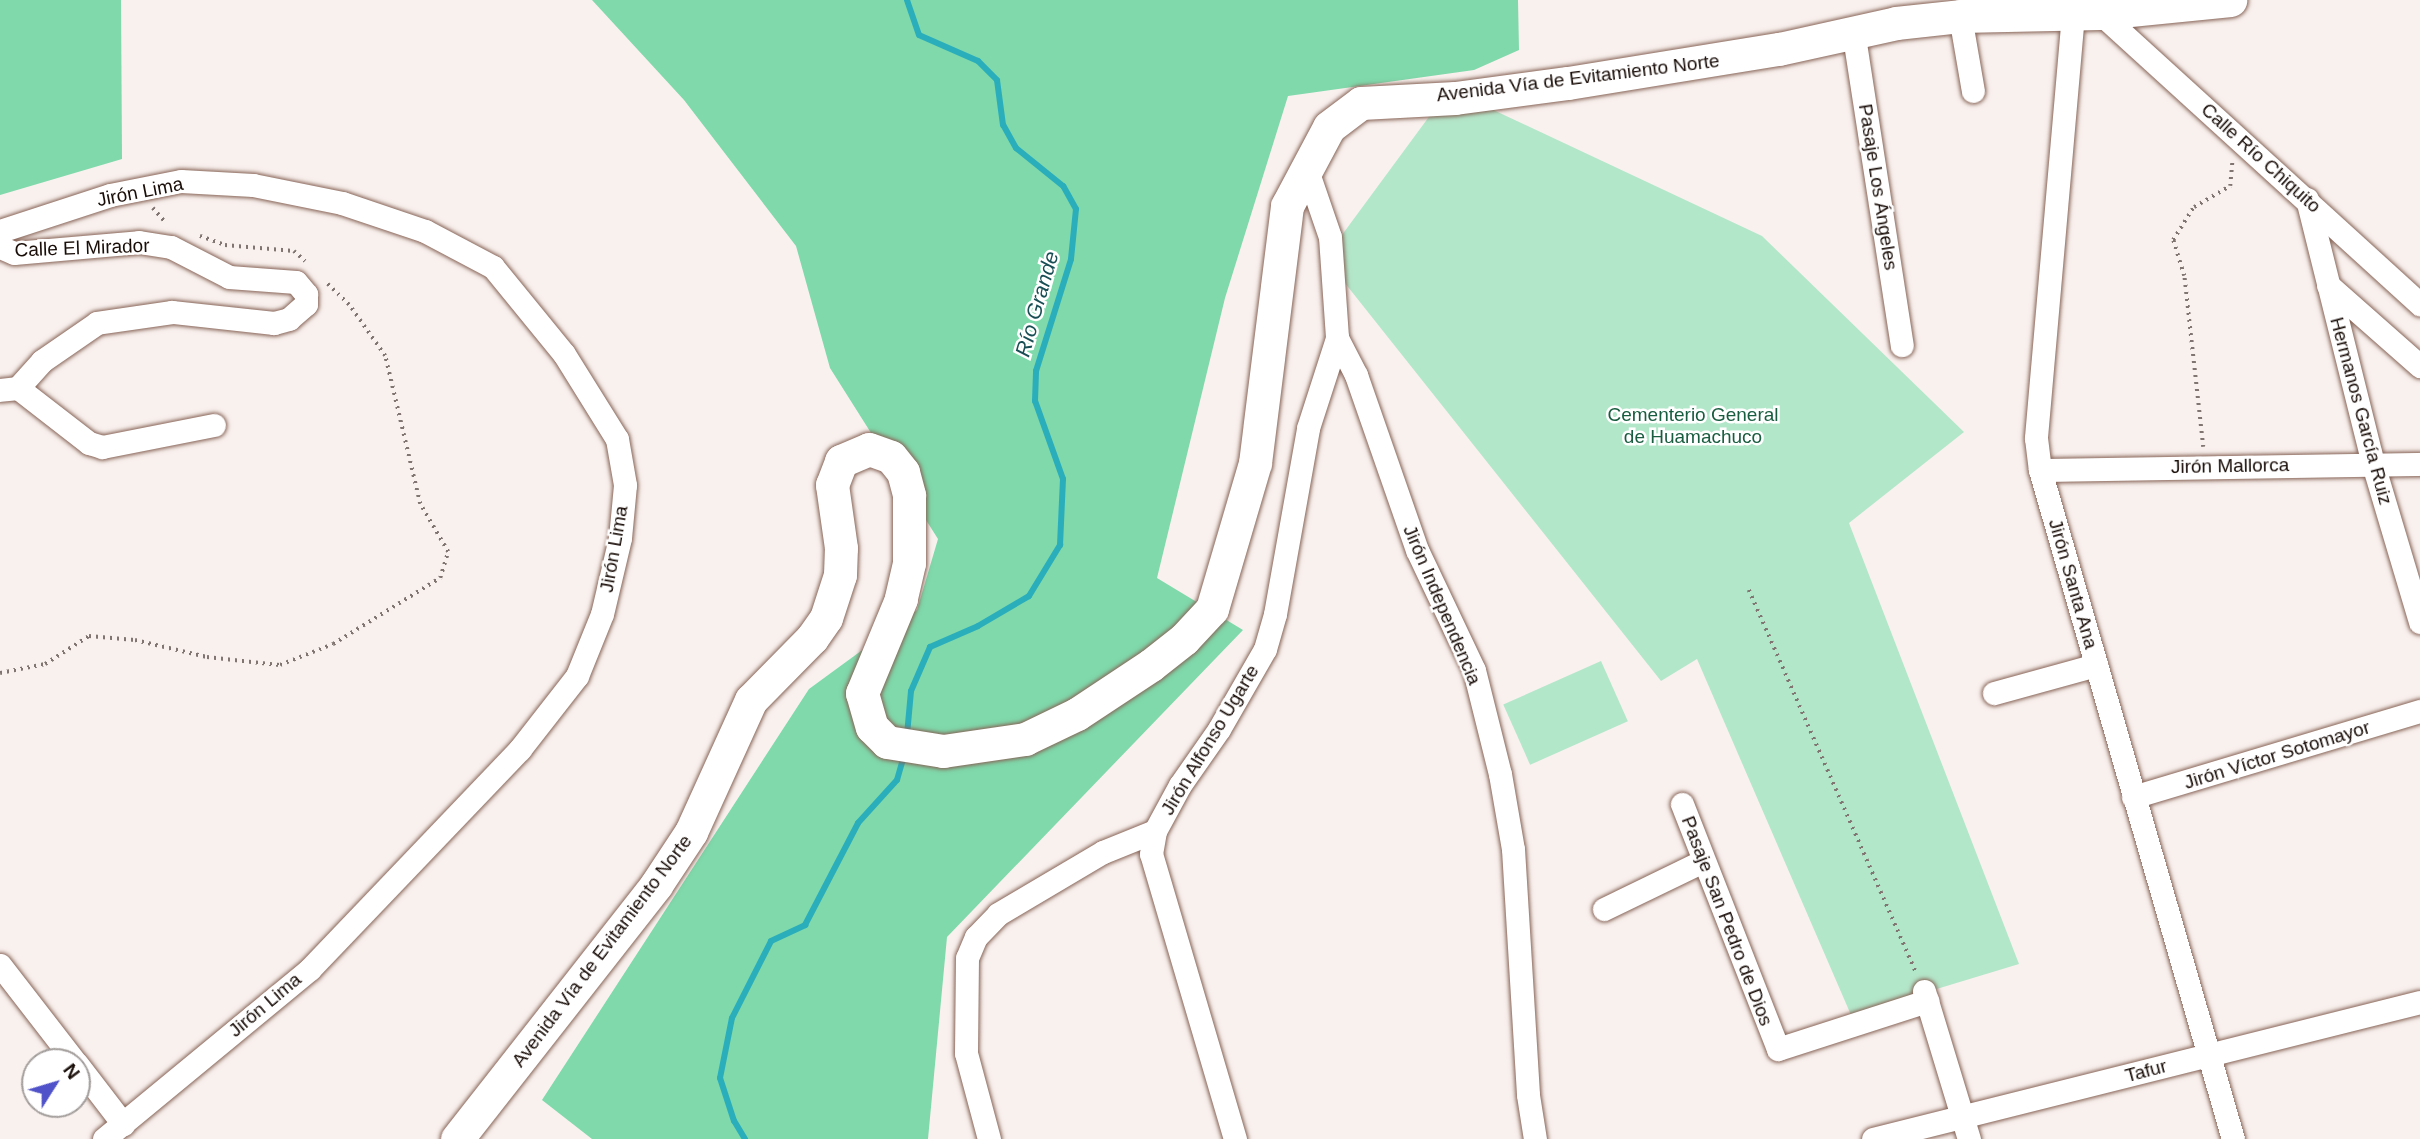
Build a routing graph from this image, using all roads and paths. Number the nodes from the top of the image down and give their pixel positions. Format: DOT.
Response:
graph roads {
  1 [pos="2230,0"];
  2 [pos="2030,8"];
  3 [pos="2086,13"];
  4 [pos="1961,16"];
  5 [pos="1853,30"];
  6 [pos="1973,91"];
  7 [pos="2233,133"];
  8 [pos="1306,167"];
  9 [pos="139,190"];
  10 [pos="2307,199"];
  11 [pos="177,228"];
  12 [pos="0,231"];
  13 [pos="189,232"];
  14 [pos="0,247"];
  15 [pos="312,269"];
  16 [pos="321,278"];
  17 [pos="2328,285"];
  18 [pos="2420,304"];
  19 [pos="1337,338"];
  20 [pos="1902,345"];
  21 [pos="2420,366"];
  22 [pos="9,389"];
  23 [pos="215,425"];
  24 [pos="2373,464"];
  25 [pos="2420,464"];
  26 [pos="2205,467"];
  27 [pos="2040,470"];
  28 [pos="1749,590"];
  29 [pos="2420,622"];
  30 [pos="2096,665"];
  31 [pos="0,673"];
  32 [pos="1994,693"];
  33 [pos="2420,711"];
  34 [pos="2133,797"];
  35 [pos="1682,804"];
  36 [pos="1156,831"];
  37 [pos="1701,862"];
  38 [pos="1604,909"];
  39 [pos="0,965"];
  40 [pos="1926,996"];
  41 [pos="2420,1002"];
  42 [pos="64,1048"];
  43 [pos="2206,1055"];
  44 [pos="91,1082"];
  45 [pos="123,1124"];
  46 [pos="1966,1129"];
  47 [pos="104,1139"];
  48 [pos="457,1139"];
  49 [pos="989,1139"];
  50 [pos="1234,1139"];
  51 [pos="1535,1139"];
  52 [pos="1873,1139"];
  53 [pos="2233,1139"];
  1 -- 3 [label="highway, Avenida Vía de Evitamiento Norte"];
  2 -- 3 [label="highway, Avenida Vía de Evitamiento Norte"];
  2 -- 4 [label="highway, Avenida Vía de Evitamiento Norte"];
  3 -- 7 [label="street, Calle Río Chiquito"];
  3 -- 27 [label="street, Jirón Santa Ana"];
  4 -- 5 [label="highway, Avenida Vía de Evitamiento Norte"];
  4 -- 6 [label="street"];
  5 -- 8 [label="highway, Avenida Vía de Evitamiento Norte"];
  5 -- 20 [label="street, Pasaje Los Ángeles"];
  7 -- 10 [label="street, Calle Río Chiquito"];
  7 -- 26 [label="path"];
  8 -- 19 [label="street, Jirón Independencia"];
  8 -- 48 [label="highway, Avenida Vía de Evitamiento Norte"];
  9 -- 11 [label="path"];
  9 -- 12 [label="street, Jirón Lima"];
  9 -- 45 [label="street, Jirón Lima"];
  10 -- 17 [label="street, Hermanos García Ruiz"];
  10 -- 18 [label="street, Calle Río Chiquito"];
  13 -- 15 [label="path"];
  14 -- 22 [label="street, Calle El Mirador"];
  16 -- 31 [label="path"];
  17 -- 21 [label="street"];
  17 -- 24 [label="street, Hermanos García Ruiz"];
  19 -- 36 [label="street, Jirón Alfonso Ugarte"];
  19 -- 51 [label="street, Jirón Independencia"];
  22 -- 23 [label="street"];
  24 -- 25 [label="street, Jirón Mallorca"];
  24 -- 26 [label="street, Jirón Mallorca"];
  24 -- 29 [label="street, Hermanos García Ruiz"];
  26 -- 27 [label="street, Jirón Mallorca"];
  27 -- 30 [label="street, Jirón Santa Ana"];
  28 -- 40 [label="path"];
  30 -- 32 [label="street"];
  30 -- 34 [label="street, Jirón Santa Ana"];
  33 -- 34 [label="street, Jirón Víctor Sotomayor"];
  34 -- 43 [label="street, Jirón Santa Ana"];
  35 -- 37 [label="street, Pasaje San Pedro de Dios"];
  36 -- 49 [label="street"];
  36 -- 50 [label="street, Jirón Alfonso Ugarte"];
  37 -- 38 [label="street"];
  37 -- 40 [label="street, Pasaje San Pedro de Dios"];
  39 -- 42 [label="street"];
  40 -- 46 [label="street"];
  41 -- 43 [label="street, Tafur"];
  43 -- 46 [label="street, Tafur"];
  43 -- 53 [label="street, Jirón Santa Ana"];
  44 -- 45 [label="street"];
  45 -- 47 [label="street, Jirón Lima"];
  46 -- 52 [label="street, Tafur"];
}
